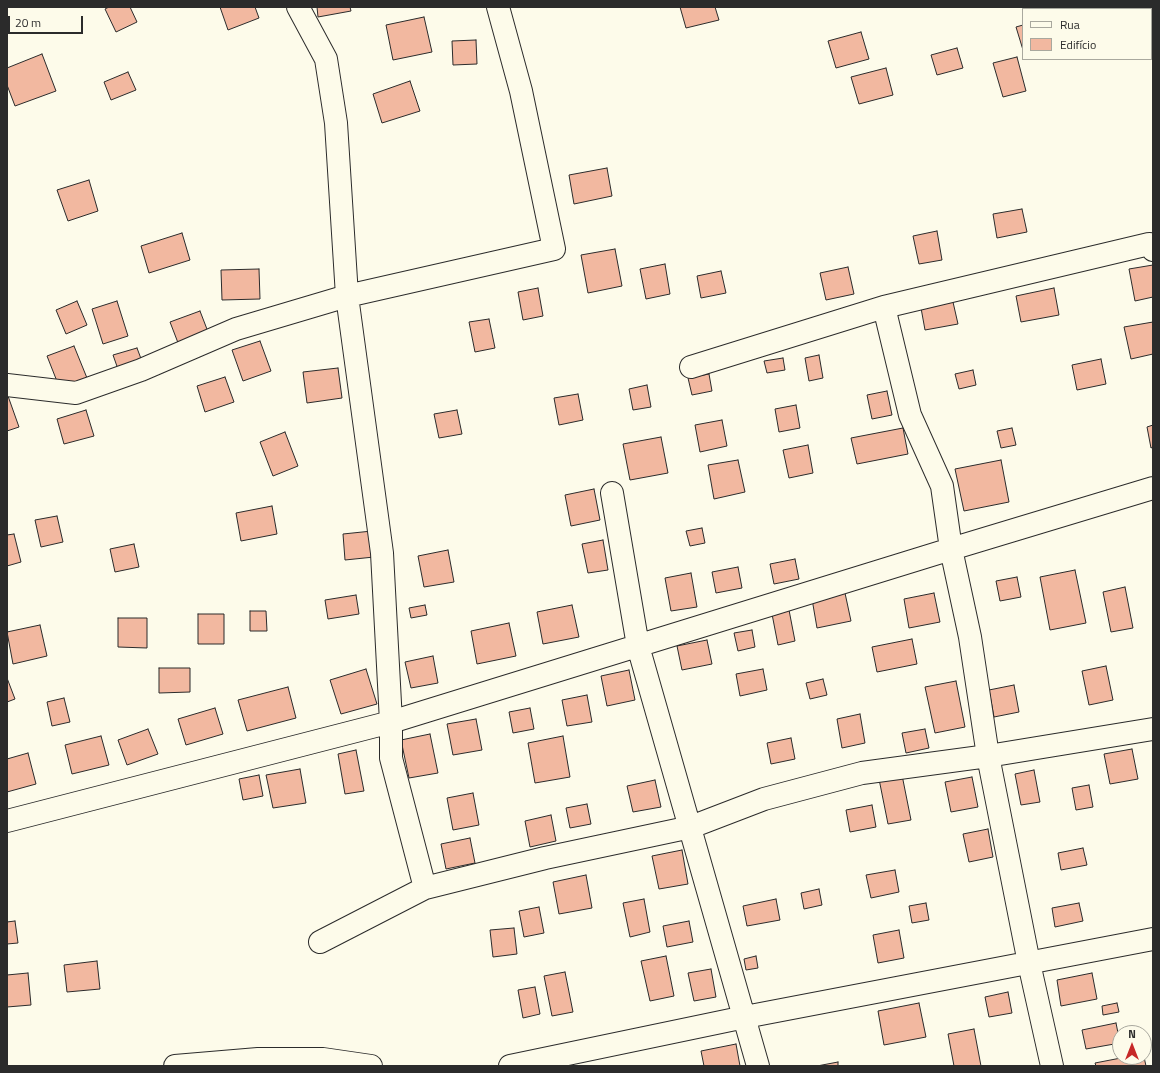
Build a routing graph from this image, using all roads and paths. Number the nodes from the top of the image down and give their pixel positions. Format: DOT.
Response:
graph roads {
  1 [pos="298,7"];
  2 [pos="498,7"];
  3 [pos="1153,250"];
  4 [pos="347,296"];
  5 [pos="884,307"];
  6 [pos="690,368"];
  7 [pos="7,385"];
  8 [pos="1153,488"];
  9 [pos="612,493"];
  10 [pos="951,549"];
  11 [pos="638,646"];
  12 [pos="391,722"];
  13 [pos="1153,729"];
  14 [pos="988,756"];
  15 [pos="7,821"];
  16 [pos="690,827"];
  17 [pos="425,888"];
  18 [pos="1153,939"];
  19 [pos="320,942"];
  20 [pos="1030,963"];
  21 [pos="745,1017"];
  22 [pos="175,1066"];
  23 [pos="371,1066"];
  24 [pos="510,1066"];
  25 [pos="758,1066"];
  26 [pos="1052,1066"];
  1 -- 4 [label="street"];
  2 -- 4 [label="street"];
  3 -- 5 [label="street"];
  4 -- 7 [label="street"];
  4 -- 12 [label="street"];
  5 -- 6 [label="street"];
  5 -- 10 [label="street"];
  8 -- 10 [label="street"];
  9 -- 11 [label="street"];
  10 -- 11 [label="street"];
  10 -- 14 [label="street"];
  11 -- 12 [label="street"];
  11 -- 16 [label="street"];
  12 -- 15 [label="street"];
  12 -- 17 [label="street"];
  13 -- 14 [label="street"];
  14 -- 16 [label="street"];
  14 -- 20 [label="street"];
  16 -- 17 [label="street"];
  16 -- 21 [label="street"];
  17 -- 19 [label="street"];
  18 -- 20 [label="street"];
  20 -- 21 [label="street"];
  20 -- 26 [label="street"];
  21 -- 24 [label="street"];
  21 -- 25 [label="street"];
  22 -- 23 [label="street"];
}
